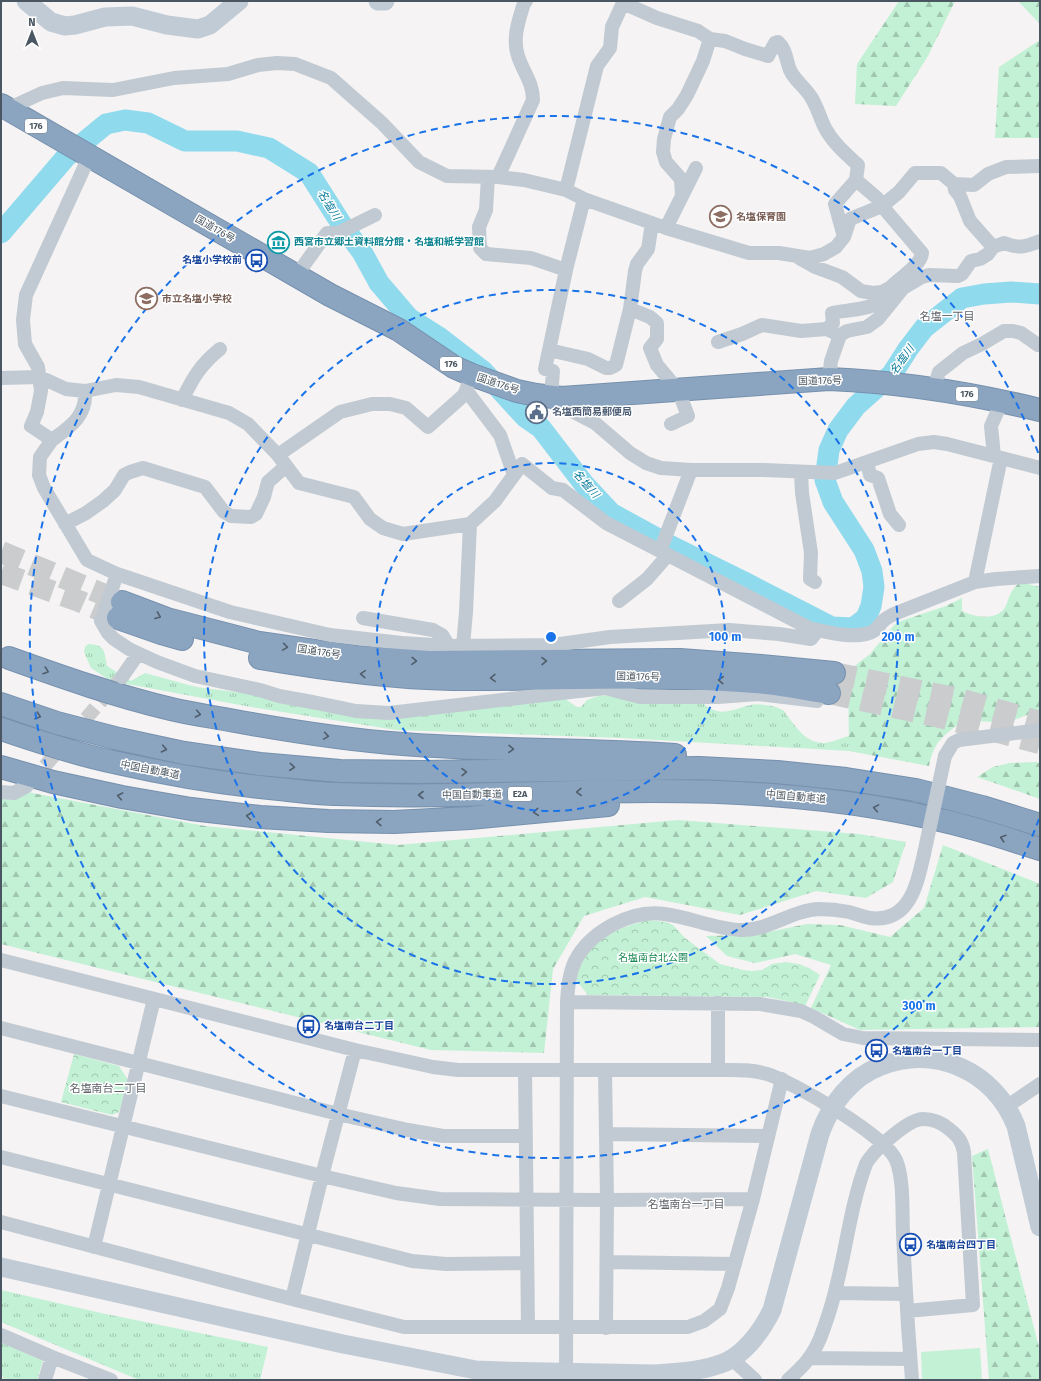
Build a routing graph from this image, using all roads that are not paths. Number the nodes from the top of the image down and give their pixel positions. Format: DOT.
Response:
graph roads {
  1 [pos="26,1"];
  2 [pos="239,1"];
  3 [pos="378,1"];
  4 [pos="385,1"];
  5 [pos="523,2"];
  6 [pos="623,2"];
  7 [pos="710,40"];
  8 [pos="4,107"];
  9 [pos="83,153"];
  10 [pos="1040,166"];
  11 [pos="696,168"];
  12 [pos="493,177"];
  13 [pos="856,180"];
  14 [pos="954,184"];
  15 [pos="566,190"];
  16 [pos="682,196"];
  17 [pos="584,199"];
  18 [pos="882,206"];
  19 [pos="375,215"];
  20 [pos="652,223"];
  21 [pos="666,228"];
  22 [pos="844,237"];
  23 [pos="1040,241"];
  24 [pos="993,247"];
  25 [pos="795,256"];
  26 [pos="566,270"];
  27 [pos="296,276"];
  28 [pos="891,287"];
  29 [pos="630,309"];
  30 [pos="834,332"];
  31 [pos="718,342"];
  32 [pos="1038,345"];
  33 [pos="220,349"];
  34 [pos="549,350"];
  35 [pos="40,377"];
  36 [pos="1,378"];
  37 [pos="829,379"];
  38 [pos="469,382"];
  39 [pos="934,389"];
  40 [pos="678,390"];
  41 [pos="86,391"];
  42 [pos="556,398"];
  43 [pos="182,400"];
  44 [pos="1002,401"];
  45 [pos="1040,410"];
  46 [pos="671,424"];
  47 [pos="52,440"];
  48 [pos="997,457"];
  49 [pos="282,460"];
  50 [pos="867,462"];
  51 [pos="1040,468"];
  52 [pos="691,470"];
  53 [pos="801,472"];
  54 [pos="514,475"];
  55 [pos="65,524"];
  56 [pos="470,524"];
  57 [pos="899,524"];
  58 [pos="664,553"];
  59 [pos="117,574"];
  60 [pos="1040,576"];
  61 [pos="815,582"];
  62 [pos="975,582"];
  63 [pos="619,601"];
  64 [pos="120,610"];
  65 [pos="363,618"];
  66 [pos="818,630"];
  67 [pos="456,646"];
  68 [pos="138,654"];
  69 [pos="9,658"];
  70 [pos="122,677"];
  71 [pos="829,690"];
  72 [pos="1,704"];
  73 [pos="1,729"];
  74 [pos="1040,730"];
  75 [pos="1,766"];
  76 [pos="27,786"];
  77 [pos="916,790"];
  78 [pos="1,792"];
  79 [pos="771,795"];
  80 [pos="1040,825"];
  81 [pos="1040,849"];
  82 [pos="1,960"];
  83 [pos="154,999"];
  84 [pos="567,1002"];
  85 [pos="718,1003"];
  86 [pos="1,1028"];
  87 [pos="1040,1040"];
  88 [pos="354,1050"];
  89 [pos="139,1064"];
  90 [pos="525,1070"];
  91 [pos="567,1070"];
  92 [pos="605,1070"];
  93 [pos="718,1070"];
  94 [pos="782,1079"];
  95 [pos="1040,1084"];
  96 [pos="1,1096"];
  97 [pos="1006,1107"];
  98 [pos="832,1108"];
  99 [pos="338,1114"];
  100 [pos="124,1127"];
  101 [pos="606,1134"];
  102 [pos="526,1136"];
  103 [pos="768,1136"];
  104 [pos="883,1144"];
  105 [pos="1,1157"];
  106 [pos="322,1176"];
  107 [pos="109,1184"];
  108 [pos="753,1199"];
  109 [pos="526,1200"];
  110 [pos="567,1200"];
  111 [pos="607,1200"];
  112 [pos="1,1222"];
  113 [pos="1040,1227"];
  114 [pos="307,1236"];
  115 [pos="94,1247"];
  116 [pos="607,1262"];
  117 [pos="527,1263"];
  118 [pos="735,1264"];
  119 [pos="1,1267"];
  120 [pos="836,1293"];
  121 [pos="906,1294"];
  122 [pos="292,1299"];
  123 [pos="907,1311"];
  124 [pos="528,1326"];
  125 [pos="567,1328"];
  126 [pos="606,1328"];
  127 [pos="1,1335"];
  128 [pos="52,1357"];
  129 [pos="809,1358"];
  130 [pos="732,1359"];
  131 [pos="910,1359"];
  132 [pos="501,1376"];
  133 [pos="566,1376"];
  134 [pos="45,1380"];
  135 [pos="111,1380"];
  136 [pos="755,1380"];
  137 [pos="788,1380"];
  138 [pos="912,1380"];
  1 -- 2 [label="street"];
  3 -- 4 [label="street"];
  5 -- 12 [label="street"];
  6 -- 7 [label="street"];
  6 -- 15 [label="street"];
  7 -- 13 [label="street"];
  7 -- 16 [label="street"];
  8 -- 9 [label="highway, 国道176号 / 176"];
  8 -- 12 [label="street"];
  9 -- 27 [label="highway, 国道176号 / 176"];
  9 -- 35 [label="street"];
  10 -- 14 [label="street"];
  11 -- 16 [label="street"];
  12 -- 15 [label="street"];
  12 -- 26 [label="street"];
  13 -- 18 [label="street"];
  13 -- 22 [label="street"];
  14 -- 18 [label="street"];
  14 -- 24 [label="street"];
  15 -- 17 [label="street"];
  16 -- 21 [label="street"];
  17 -- 20 [label="street"];
  17 -- 26 [label="street"];
  18 -- 22 [label="street"];
  18 -- 28 [label="street"];
  19 -- 27 [label="street"];
  20 -- 21 [label="street"];
  20 -- 29 [label="street"];
  21 -- 25 [label="street"];
  22 -- 25 [label="street"];
  23 -- 24 [label="street"];
  24 -- 30 [label="street"];
  25 -- 28 [label="street"];
  26 -- 34 [label="street"];
  27 -- 38 [label="highway, 国道176号 / 176"];
  28 -- 30 [label="street"];
  29 -- 34 [label="street"];
  29 -- 40 [label="street"];
  30 -- 31 [label="street"];
  30 -- 37 [label="street"];
  32 -- 39 [label="street"];
  33 -- 43 [label="street"];
  34 -- 42 [label="street"];
  35 -- 36 [label="street"];
  35 -- 41 [label="street"];
  35 -- 47 [label="street"];
  37 -- 39 [label="highway, 国道176号 / 176"];
  37 -- 40 [label="highway, 国道176号 / 176"];
  38 -- 42 [label="highway, 国道176号 / 176"];
  38 -- 49 [label="street"];
  38 -- 54 [label="street"];
  39 -- 44 [label="highway, 国道176号 / 176"];
  40 -- 42 [label="highway, 国道176号 / 176"];
  40 -- 46 [label="street"];
  41 -- 43 [label="street"];
  41 -- 47 [label="street"];
  42 -- 52 [label="street"];
  43 -- 49 [label="street"];
  44 -- 45 [label="highway, 国道176号 / 176"];
  44 -- 48 [label="street"];
  47 -- 55 [label="street"];
  48 -- 50 [label="street"];
  48 -- 51 [label="street"];
  48 -- 62 [label="street"];
  49 -- 55 [label="street"];
  49 -- 56 [label="street"];
  50 -- 53 [label="street"];
  50 -- 57 [label="street"];
  52 -- 53 [label="street"];
  52 -- 58 [label="street"];
  53 -- 61 [label="street"];
  54 -- 56 [label="street"];
  54 -- 58 [label="street"];
  55 -- 59 [label="street"];
  56 -- 67 [label="street"];
  58 -- 63 [label="street"];
  58 -- 66 [label="street"];
  59 -- 67 [label="street"];
  59 -- 68 [label="street"];
  60 -- 62 [label="street"];
  62 -- 66 [label="street"];
  64 -- 71 [label="highway, 国道176号"];
  65 -- 67 [label="street"];
  66 -- 67 [label="street"];
  68 -- 70 [label="street"];
  68 -- 71 [label="street"];
  69 -- 77 [label="highway, one-way"];
  72 -- 77 [label="highway, one-way"];
  79 -- 73 [label="highway, 中国自動車道 / E2A, one-way"];
  74 -- 84 [label="street, bridge"];
  79 -- 75 [label="highway, one-way"];
  76 -- 78 [label="street"];
  77 -- 80 [label="highway"];
  81 -- 79 [label="highway, 中国自動車道 / E2A, one-way"];
  82 -- 83 [label="street"];
  83 -- 88 [label="street"];
  83 -- 89 [label="street"];
  84 -- 85 [label="street"];
  84 -- 91 [label="street"];
  85 -- 87 [label="street"];
  85 -- 93 [label="street"];
  86 -- 89 [label="street"];
  88 -- 90 [label="street"];
  88 -- 99 [label="street"];
  89 -- 99 [label="street"];
  89 -- 100 [label="street"];
  90 -- 91 [label="street"];
  90 -- 102 [label="street"];
  91 -- 92 [label="street"];
  91 -- 110 [label="street"];
  92 -- 93 [label="street"];
  92 -- 101 [label="street"];
  93 -- 94 [label="street"];
  94 -- 98 [label="street"];
  94 -- 103 [label="street"];
  95 -- 97 [label="street"];
  96 -- 100 [label="street"];
  97 -- 98 [label="street"];
  97 -- 113 [label="street"];
  98 -- 104 [label="street"];
  98 -- 130 [label="street"];
  99 -- 102 [label="street"];
  99 -- 106 [label="street"];
  100 -- 106 [label="street"];
  100 -- 107 [label="street"];
  101 -- 103 [label="street"];
  101 -- 111 [label="street"];
  102 -- 109 [label="street"];
  103 -- 108 [label="street"];
  104 -- 120 [label="street"];
  104 -- 121 [label="street"];
  104 -- 123 [label="street"];
  105 -- 107 [label="street"];
  106 -- 109 [label="street"];
  106 -- 114 [label="street"];
  107 -- 114 [label="street"];
  107 -- 115 [label="street"];
  108 -- 111 [label="street"];
  108 -- 118 [label="street"];
  109 -- 110 [label="street"];
  109 -- 117 [label="street"];
  110 -- 111 [label="street"];
  110 -- 125 [label="street"];
  111 -- 116 [label="street"];
  112 -- 115 [label="street"];
  114 -- 117 [label="street"];
  114 -- 122 [label="street"];
  115 -- 122 [label="street"];
  116 -- 118 [label="street"];
  116 -- 126 [label="street"];
  117 -- 124 [label="street"];
  118 -- 126 [label="street"];
  119 -- 132 [label="street"];
  120 -- 121 [label="street"];
  120 -- 129 [label="street"];
  121 -- 123 [label="street"];
  122 -- 124 [label="street"];
  123 -- 131 [label="street"];
  124 -- 125 [label="street"];
  125 -- 126 [label="street"];
  125 -- 133 [label="street"];
  127 -- 128 [label="street"];
  128 -- 134 [label="street"];
  128 -- 135 [label="street"];
  129 -- 131 [label="street"];
  129 -- 137 [label="street"];
  130 -- 133 [label="street"];
  130 -- 136 [label="street"];
  131 -- 138 [label="street"];
  132 -- 133 [label="street"];
}
